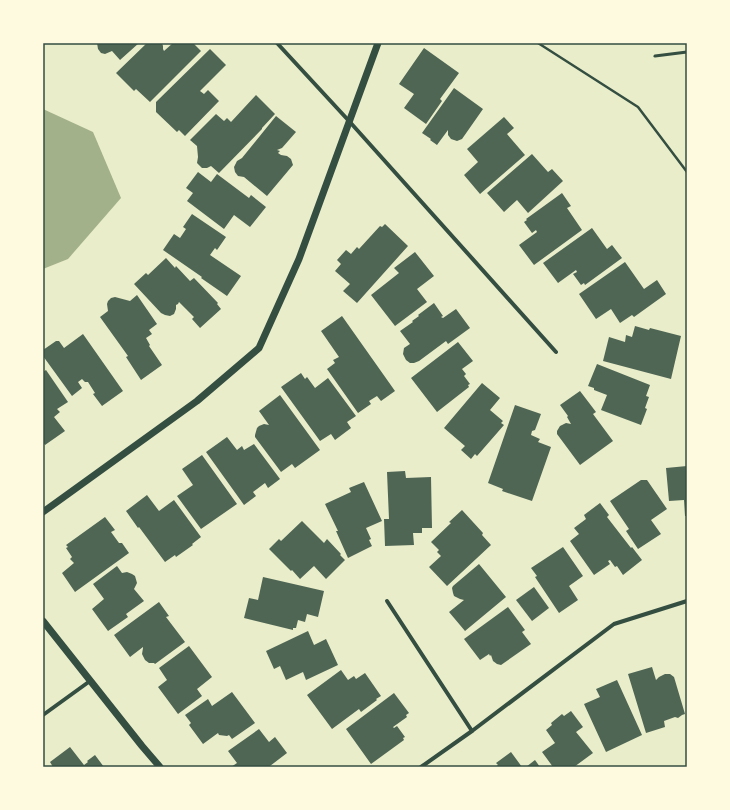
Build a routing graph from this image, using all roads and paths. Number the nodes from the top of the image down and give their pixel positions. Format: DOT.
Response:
graph roads {
  1 [pos="277,43"];
  2 [pos="378,43"];
  3 [pos="538,43"];
  4 [pos="687,52"];
  5 [pos="655,56"];
  6 [pos="349,121"];
  7 [pos="687,172"];
  8 [pos="556,352"];
  9 [pos="43,512"];
  10 [pos="387,601"];
  11 [pos="687,601"];
  12 [pos="43,621"];
  13 [pos="90,681"];
  14 [pos="43,715"];
  15 [pos="472,731"];
  16 [pos="160,767"];
  17 [pos="421,767"];
  1 -- 6 [label="street"];
  2 -- 6 [label="street"];
  3 -- 7 [label="path"];
  4 -- 5 [label="lane"];
  6 -- 8 [label="street"];
  6 -- 9 [label="street"];
  10 -- 15 [label="street"];
  11 -- 15 [label="street"];
  12 -- 13 [label="street"];
  13 -- 14 [label="street"];
  13 -- 16 [label="street"];
  15 -- 17 [label="street"];
}
